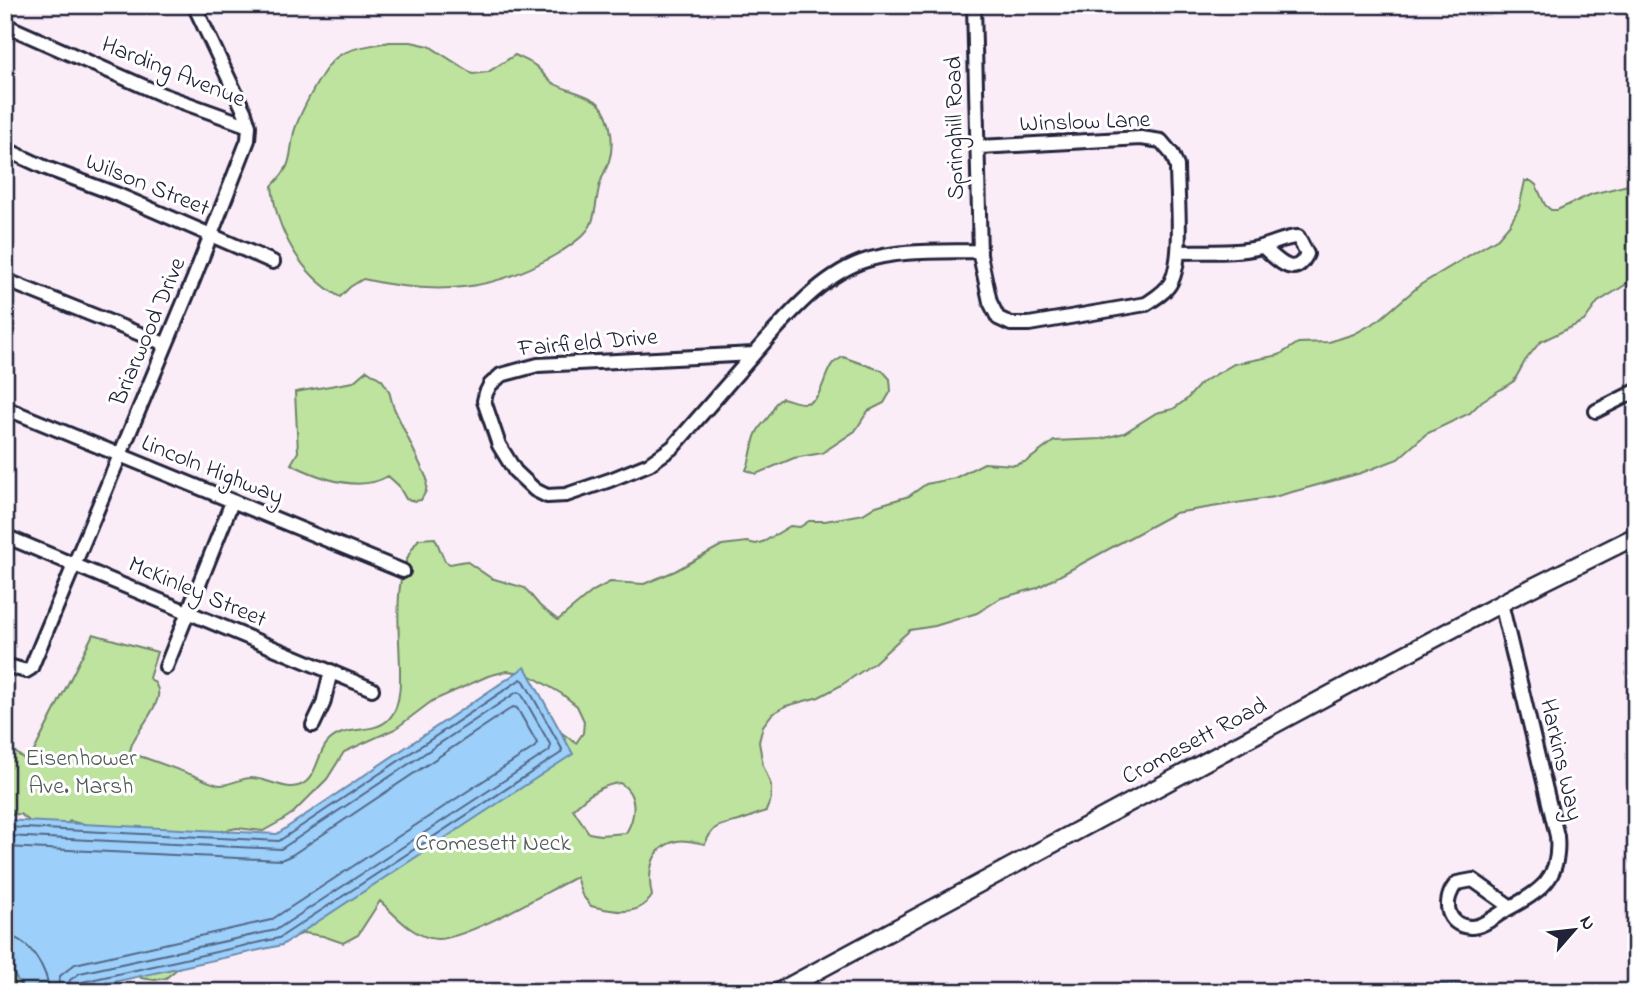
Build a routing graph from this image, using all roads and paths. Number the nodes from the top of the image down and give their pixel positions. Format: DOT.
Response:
graph roads {
  1 [pos="6,5"];
  2 [pos="194,5"];
  3 [pos="974,5"];
  4 [pos="5,12"];
  5 [pos="5,25"];
  6 [pos="249,125"];
  7 [pos="979,147"];
  8 [pos="5,149"];
  9 [pos="211,235"];
  10 [pos="1263,247"];
  11 [pos="980,251"];
  12 [pos="1178,252"];
  13 [pos="273,262"];
  14 [pos="5,280"];
  15 [pos="165,344"];
  16 [pos="754,354"];
  17 [pos="1636,391"];
  18 [pos="5,408"];
  19 [pos="1596,411"];
  20 [pos="121,456"];
  21 [pos="232,502"];
  22 [pos="5,536"];
  23 [pos="1636,536"];
  24 [pos="75,565"];
  25 [pos="403,571"];
  26 [pos="1501,603"];
  27 [pos="188,612"];
  28 [pos="5,665"];
  29 [pos="166,667"];
  30 [pos="331,671"];
  31 [pos="372,689"];
  32 [pos="313,725"];
  33 [pos="1511,907"];
  34 [pos="779,992"];
  1 -- 4 [label="street"];
  2 -- 6 [label="street"];
  3 -- 7 [label="street, Springhill Road"];
  5 -- 6 [label="street, Harding Avenue"];
  6 -- 9 [label="street, Briarwood Drive"];
  7 -- 11 [label="street, Springhill Road"];
  7 -- 12 [label="street, Winslow Lane"];
  8 -- 9 [label="street, Wilson Street"];
  9 -- 13 [label="street, Wilson Street"];
  9 -- 15 [label="street, Briarwood Drive"];
  10 -- 12 [label="street"];
  11 -- 12 [label="street, Winslow Lane"];
  11 -- 16 [label="street, Fairfield Drive"];
  14 -- 15 [label="street"];
  15 -- 20 [label="street, Briarwood Drive"];
  16 -- 16 [label="street, Fairfield Drive"];
  17 -- 19 [label="street"];
  18 -- 20 [label="street, Lincoln Highway"];
  20 -- 21 [label="street, Lincoln Highway"];
  20 -- 24 [label="street, Briarwood Drive"];
  21 -- 25 [label="street, Lincoln Highway"];
  21 -- 27 [label="street"];
  22 -- 24 [label="street, McKinley Street"];
  23 -- 26 [label="street, Cromesett Road"];
  24 -- 27 [label="street, McKinley Street"];
  24 -- 28 [label="street, Briarwood Drive"];
  26 -- 33 [label="street, Harkins Way"];
  26 -- 34 [label="street, Cromesett Road"];
  27 -- 29 [label="street"];
  27 -- 30 [label="street, McKinley Street"];
  30 -- 31 [label="street, McKinley Street"];
  30 -- 32 [label="street"];
  33 -- 33 [label="street, Harkins Way"];
}
